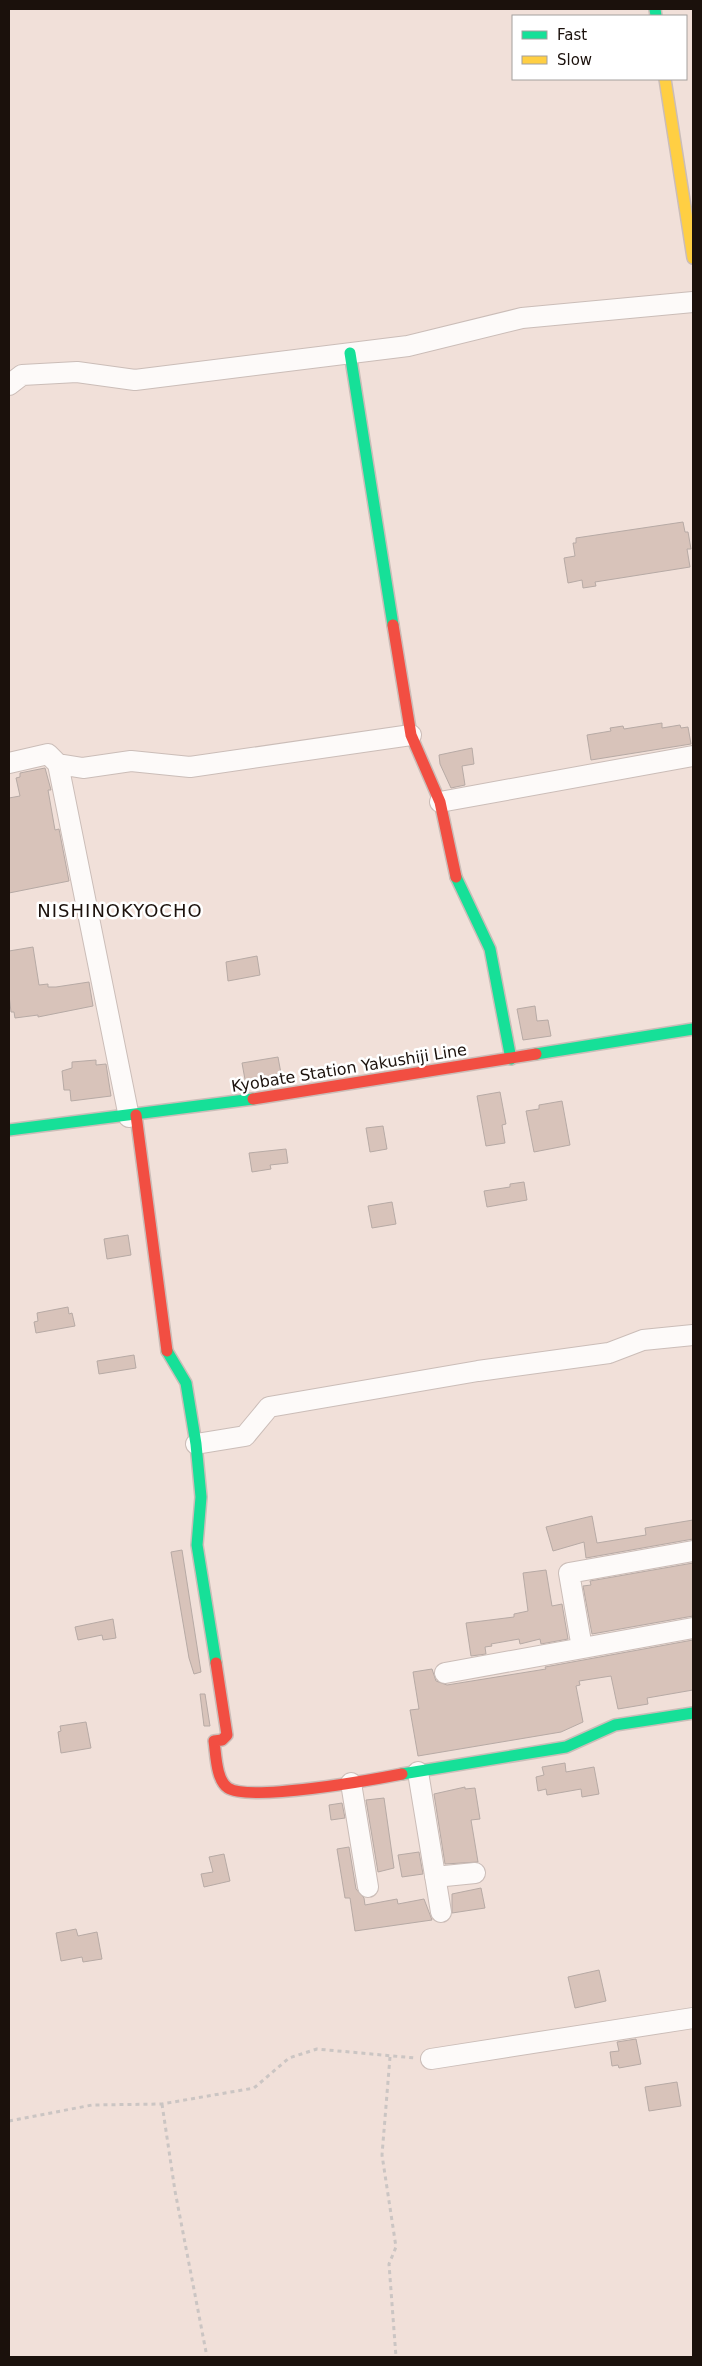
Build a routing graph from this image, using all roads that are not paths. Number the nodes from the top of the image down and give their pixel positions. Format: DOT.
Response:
graph roads {
  1 [pos="665,80"];
  2 [pos="693,258"];
  3 [pos="693,302"];
  4 [pos="350,353"];
  5 [pos="9,385"];
  6 [pos="411,734"];
  7 [pos="693,756"];
  8 [pos="9,763"];
  9 [pos="58,764"];
  10 [pos="440,802"];
  11 [pos="693,1029"];
  12 [pos="511,1059"];
  13 [pos="132,1116"];
  14 [pos="9,1130"];
  15 [pos="693,1335"];
  16 [pos="196,1444"];
  17 [pos="693,1550"];
  18 [pos="693,1628"];
  19 [pos="582,1648"];
  20 [pos="445,1673"];
  21 [pos="693,1713"];
  22 [pos="418,1772"];
  23 [pos="351,1783"];
  24 [pos="475,1873"];
  25 [pos="435,1878"];
  26 [pos="368,1887"];
  27 [pos="441,1912"];
  28 [pos="693,2018"];
  29 [pos="431,2059"];
  1 -- 2 [label="street"];
  3 -- 4 [label="street"];
  4 -- 5 [label="street"];
  4 -- 6 [label="street"];
  6 -- 9 [label="street"];
  6 -- 10 [label="street"];
  7 -- 10 [label="street"];
  8 -- 9 [label="street"];
  9 -- 13 [label="street"];
  10 -- 12 [label="street"];
  11 -- 12 [label="street, Kyobate Station Yakushiji Line"];
  12 -- 13 [label="street, Kyobate Station Yakushiji Line"];
  13 -- 14 [label="street, Kyobate Station Yakushiji Line"];
  13 -- 16 [label="street"];
  15 -- 16 [label="street"];
  16 -- 23 [label="street"];
  17 -- 19 [label="street"];
  18 -- 19 [label="street"];
  19 -- 20 [label="street"];
  21 -- 22 [label="street"];
  22 -- 23 [label="street"];
  22 -- 25 [label="street"];
  23 -- 26 [label="street"];
  24 -- 25 [label="street"];
  25 -- 27 [label="street"];
  28 -- 29 [label="street"];
}
